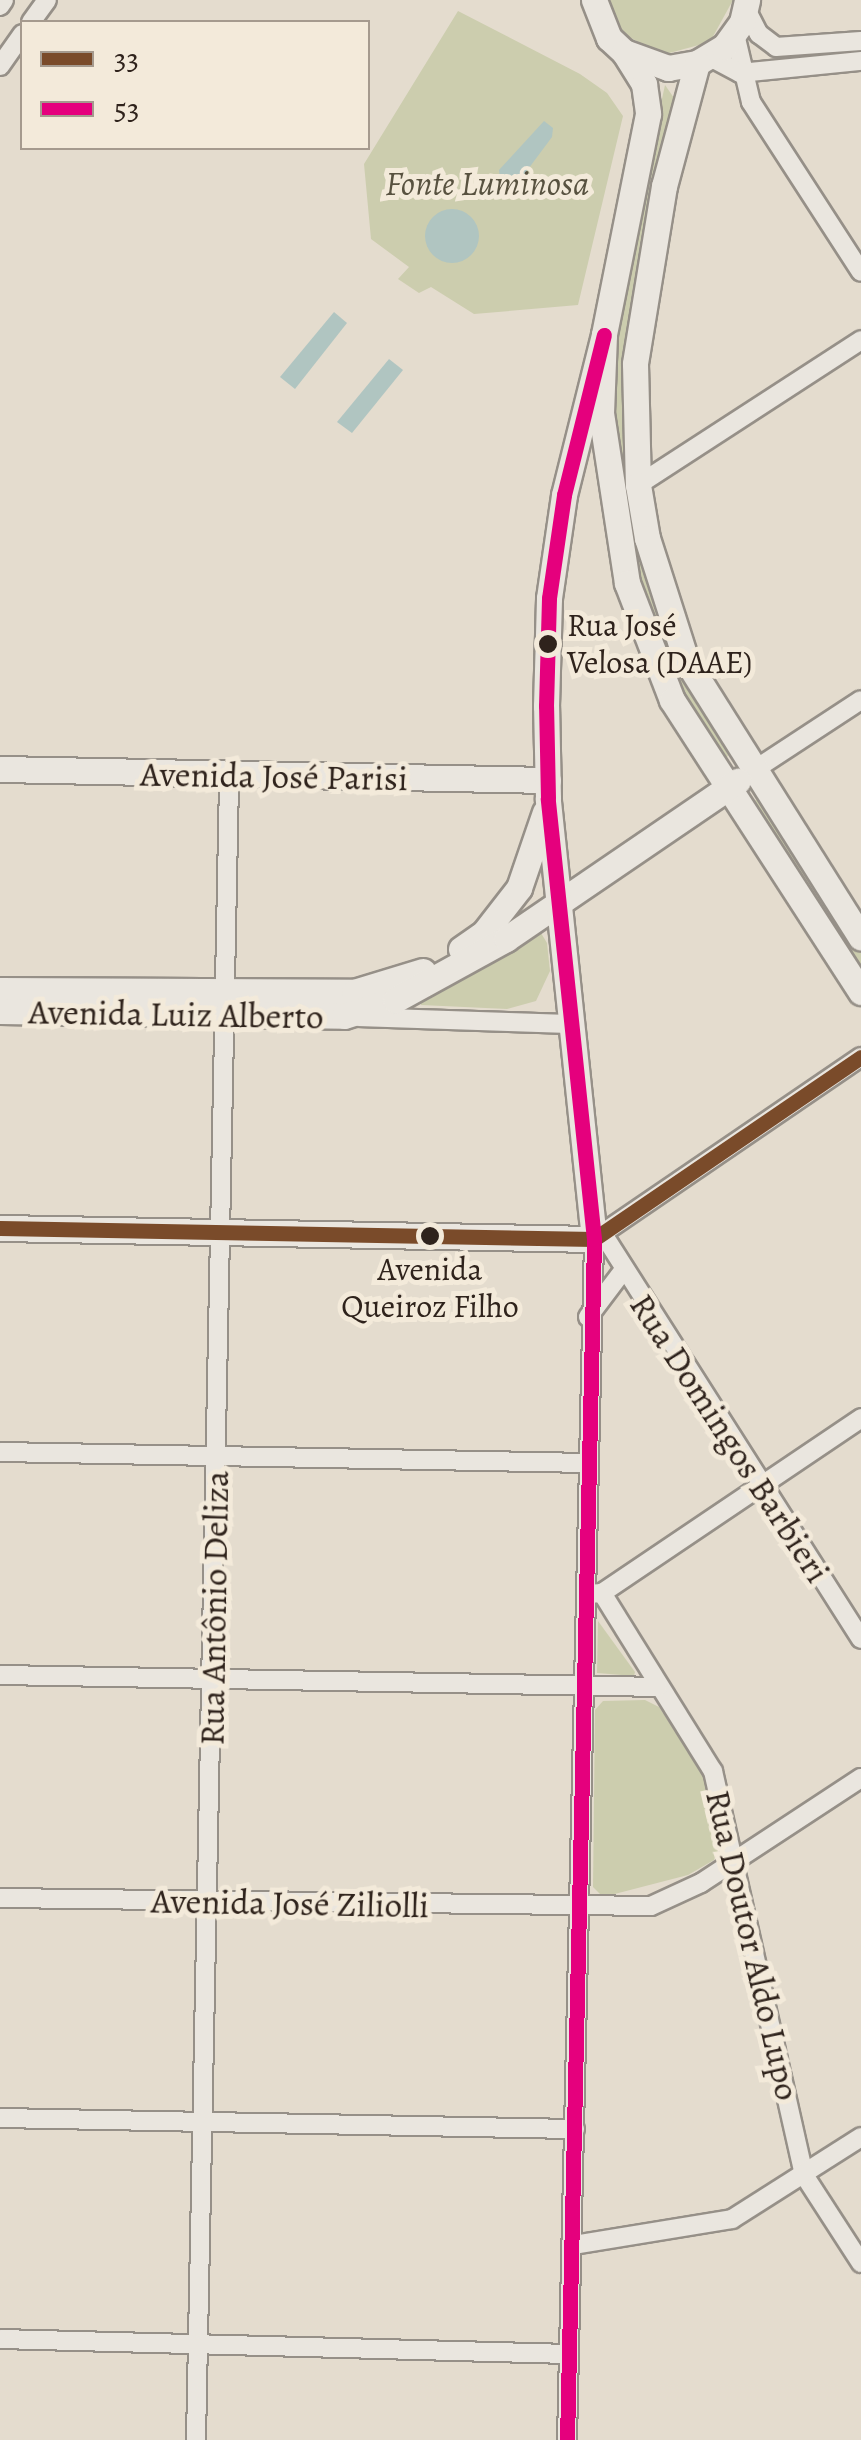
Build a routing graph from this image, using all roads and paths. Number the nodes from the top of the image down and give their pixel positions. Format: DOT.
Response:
graph roads {
  1 [pos="594,0"];
  2 [pos="747,5"];
  3 [pos="735,34"];
  4 [pos="20,37"];
  5 [pos="861,41"];
  6 [pos="624,52"];
  7 [pos="704,60"];
  8 [pos="861,61"];
  9 [pos="0,66"];
  10 [pos="740,74"];
  11 [pos="861,272"];
  12 [pos="604,335"];
  13 [pos="861,340"];
  14 [pos="638,486"];
  15 [pos="861,700"];
  16 [pos="0,769"];
  17 [pos="751,772"];
  18 [pos="229,776"];
  19 [pos="548,789"];
  20 [pos="727,789"];
  21 [pos="563,898"];
  22 [pos="861,938"];
  23 [pos="0,990"];
  24 [pos="861,992"];
  25 [pos="227,1004"];
  26 [pos="0,1011"];
  27 [pos="344,1016"];
  28 [pos="575,1024"];
  29 [pos="861,1057"];
  30 [pos="0,1228"];
  31 [pos="224,1233"];
  32 [pos="598,1236"];
  33 [pos="622,1272"];
  34 [pos="588,1317"];
  35 [pos="861,1418"];
  36 [pos="0,1452"];
  37 [pos="217,1456"];
  38 [pos="587,1463"];
  39 [pos="758,1484"];
  40 [pos="595,1593"];
  41 [pos="861,1639"];
  42 [pos="0,1674"];
  43 [pos="212,1680"];
  44 [pos="586,1687"];
  45 [pos="658,1687"];
  46 [pos="861,1778"];
  47 [pos="736,1862"];
  48 [pos="0,1898"];
  49 [pos="210,1900"];
  50 [pos="580,1910"];
  51 [pos="0,2118"];
  52 [pos="204,2121"];
  53 [pos="574,2129"];
  54 [pos="861,2137"];
  55 [pos="804,2174"];
  56 [pos="574,2245"];
  57 [pos="861,2264"];
  58 [pos="0,2339"];
  59 [pos="199,2343"];
  60 [pos="569,2354"];
  61 [pos="196,2440"];
  62 [pos="567,2440"];
  1 -- 6 [label="main road"];
  2 -- 3 [label="main road"];
  2 -- 5 [label="street"];
  3 -- 7 [label="main road"];
  3 -- 10 [label="street"];
  4 -- 9 [label="street"];
  6 -- 7 [label="main road"];
  6 -- 12 [label="main road"];
  7 -- 10 [label="street"];
  7 -- 14 [label="main road"];
  8 -- 10 [label="street"];
  10 -- 11 [label="street"];
  12 -- 19 [label="main road"];
  12 -- 20 [label="main road"];
  13 -- 14 [label="street"];
  14 -- 17 [label="main road"];
  15 -- 17 [label="street, Avenida Luiz Alberto"];
  16 -- 18 [label="main road, Avenida José Parisi"];
  17 -- 20 [label="main road, Avenida Luiz Alberto"];
  17 -- 22 [label="main road"];
  18 -- 19 [label="main road, Avenida José Parisi"];
  18 -- 25 [label="street, Rua Antônio Deliza"];
  19 -- 21 [label="main road"];
  19 -- 25 [label="main road, Avenida Luiz Alberto"];
  20 -- 21 [label="main road, Avenida Luiz Alberto"];
  20 -- 24 [label="main road"];
  21 -- 27 [label="main road, Avenida Luiz Alberto"];
  21 -- 28 [label="main road"];
  23 -- 25 [label="main road, Avenida Luiz Alberto"];
  25 -- 26 [label="main road, Avenida Luiz Alberto"];
  25 -- 27 [label="main road, Avenida Luiz Alberto"];
  25 -- 31 [label="street, Rua Antônio Deliza"];
  27 -- 28 [label="street"];
  28 -- 32 [label="main road"];
  29 -- 32 [label="street"];
  30 -- 31 [label="main road"];
  31 -- 32 [label="main road"];
  31 -- 37 [label="street, Rua Antônio Deliza"];
  32 -- 33 [label="street, Rua Domingos Barbieri"];
  32 -- 34 [label="street"];
  33 -- 34 [label="street"];
  33 -- 39 [label="street, Rua Domingos Barbieri"];
  34 -- 38 [label="street"];
  35 -- 39 [label="street"];
  36 -- 37 [label="street"];
  37 -- 38 [label="street"];
  37 -- 43 [label="street, Rua Antônio Deliza"];
  38 -- 40 [label="street"];
  39 -- 40 [label="street"];
  39 -- 41 [label="street, Rua Domingos Barbieri"];
  40 -- 44 [label="street"];
  40 -- 45 [label="street, Rua Doutor Aldo Lupo"];
  42 -- 43 [label="street"];
  43 -- 44 [label="street"];
  43 -- 49 [label="street, Rua Antônio Deliza"];
  44 -- 45 [label="street"];
  44 -- 50 [label="street"];
  45 -- 47 [label="street, Rua Doutor Aldo Lupo"];
  46 -- 47 [label="street, Avenida José Ziliolli"];
  47 -- 50 [label="street, Avenida José Ziliolli"];
  47 -- 55 [label="street, Rua Doutor Aldo Lupo"];
  48 -- 49 [label="street, Avenida José Ziliolli"];
  49 -- 50 [label="street, Avenida José Ziliolli"];
  49 -- 52 [label="street, Rua Antônio Deliza"];
  50 -- 53 [label="street"];
  51 -- 52 [label="street"];
  52 -- 53 [label="street"];
  52 -- 59 [label="street, Rua Antônio Deliza"];
  53 -- 56 [label="street"];
  54 -- 55 [label="street"];
  55 -- 56 [label="street"];
  55 -- 57 [label="street, Rua Doutor Aldo Lupo"];
  56 -- 60 [label="street"];
  58 -- 59 [label="street"];
  59 -- 60 [label="street"];
  59 -- 61 [label="street, Rua Antônio Deliza"];
  60 -- 62 [label="street"];
}
